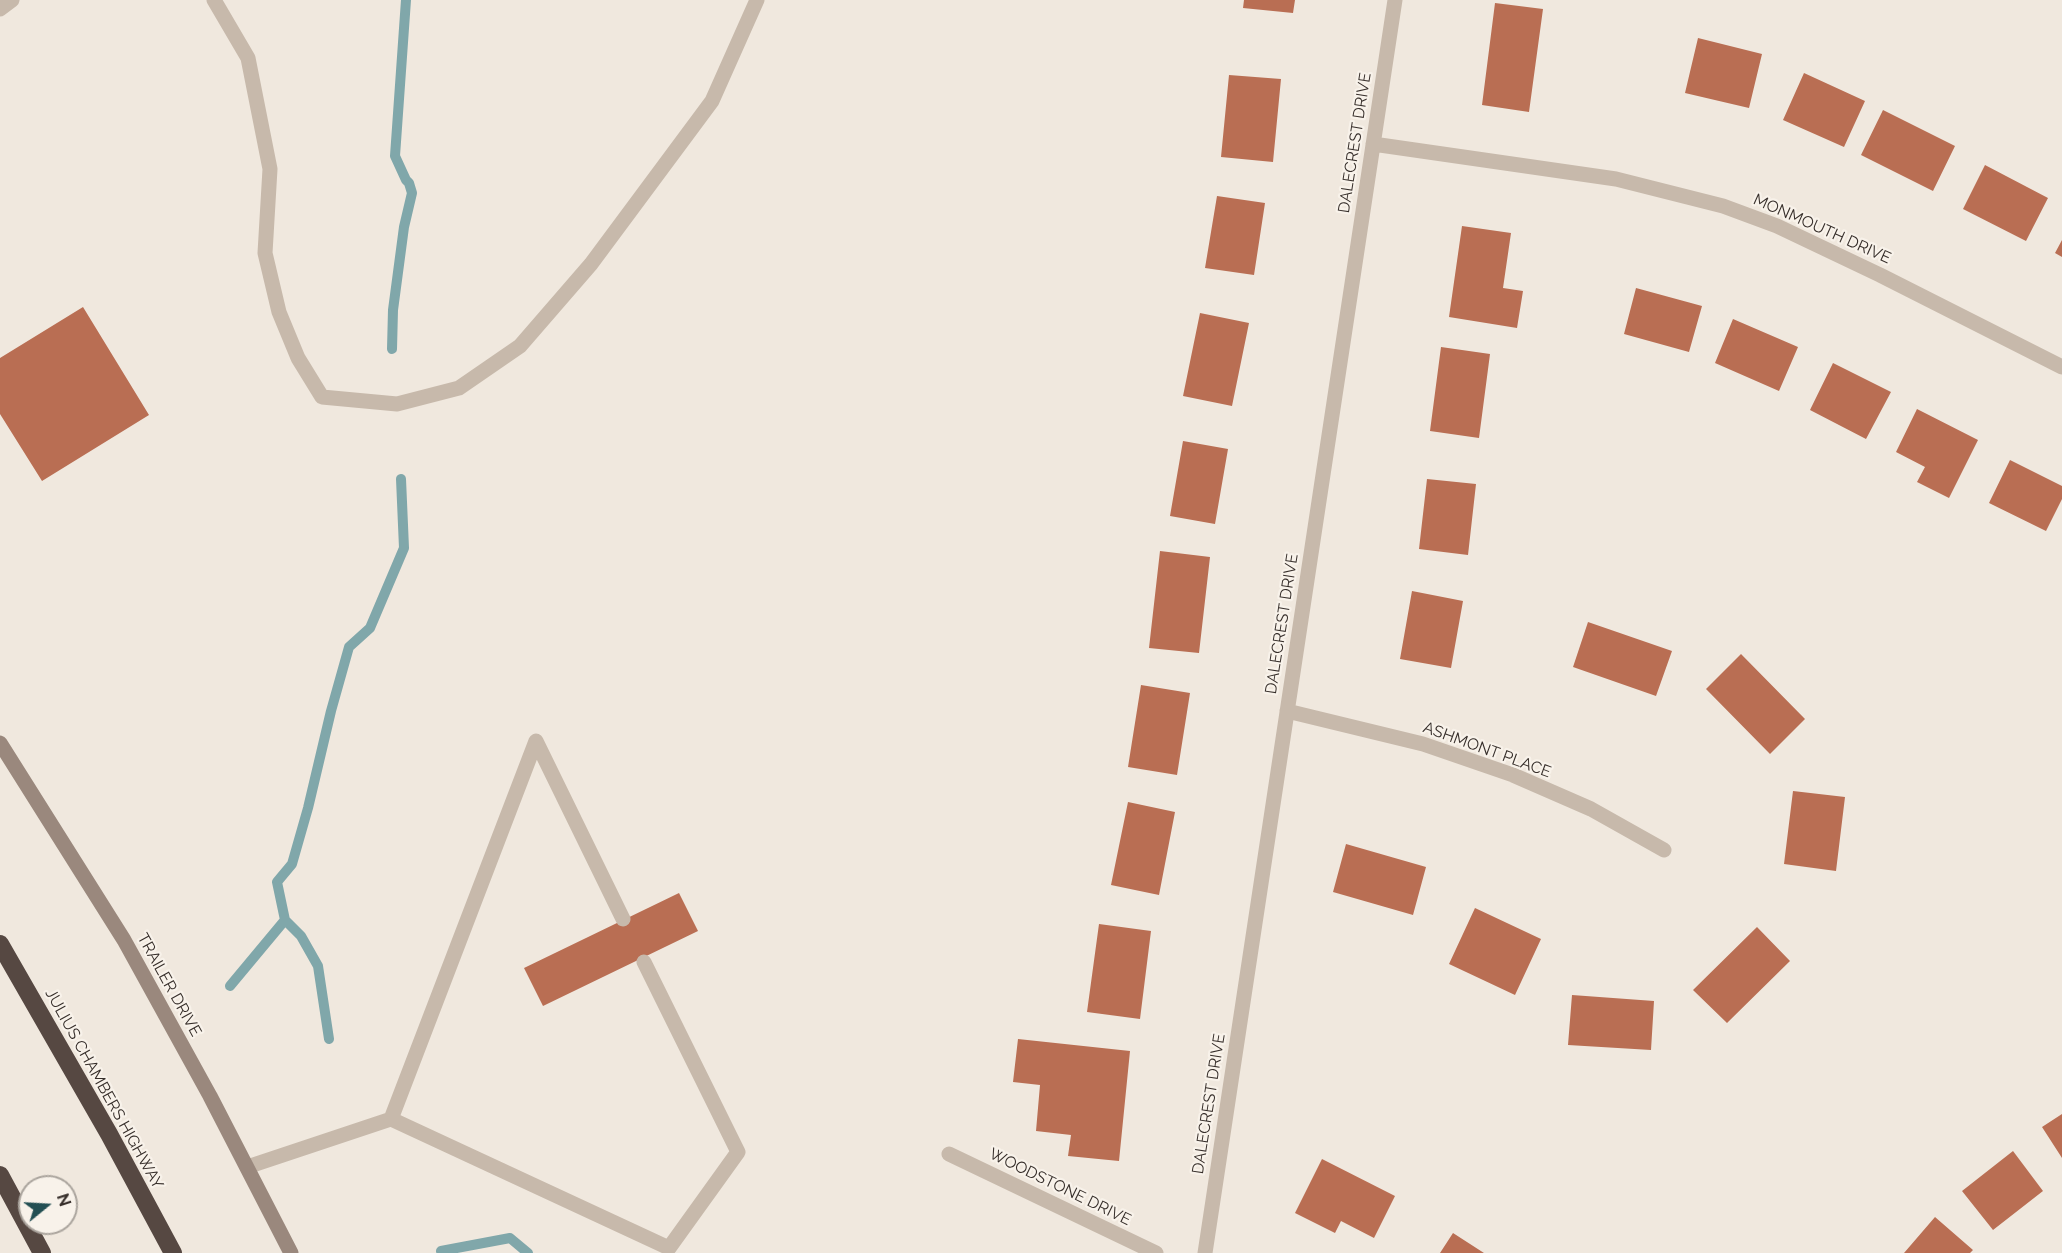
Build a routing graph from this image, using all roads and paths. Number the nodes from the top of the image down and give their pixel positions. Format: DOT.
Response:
graph roads {
  1 [pos="12,0"];
  2 [pos="214,0"];
  3 [pos="758,0"];
  4 [pos="1395,0"];
  5 [pos="0,9"];
  6 [pos="1373,144"];
  7 [pos="2062,367"];
  8 [pos="1287,711"];
  9 [pos="0,743"];
  10 [pos="1664,850"];
  11 [pos="623,919"];
  12 [pos="0,944"];
  13 [pos="644,962"];
  14 [pos="391,1119"];
  15 [pos="949,1154"];
  16 [pos="247,1167"];
  17 [pos="0,1175"];
  18 [pos="42,1253"];
  19 [pos="173,1253"];
  20 [pos="291,1253"];
  21 [pos="1156,1253"];
  22 [pos="1204,1253"];
  1 -- 5 [label="street"];
  2 -- 3 [label="street"];
  4 -- 6 [label="street, DALECREST DRIVE"];
  6 -- 7 [label="street, MONMOUTH DRIVE"];
  6 -- 8 [label="street, DALECREST DRIVE"];
  8 -- 10 [label="street, ASHMONT PLACE"];
  8 -- 22 [label="street, DALECREST DRIVE"];
  9 -- 16 [label="street, TRAILER DRIVE"];
  11 -- 14 [label="street"];
  12 -- 19 [label="highway, JULIUS CHAMBERS HIGHWAY"];
  13 -- 14 [label="street"];
  14 -- 16 [label="street"];
  15 -- 21 [label="street, WOODSTONE DRIVE"];
  16 -- 20 [label="street, TRAILER DRIVE"];
  17 -- 18 [label="highway"];
}
